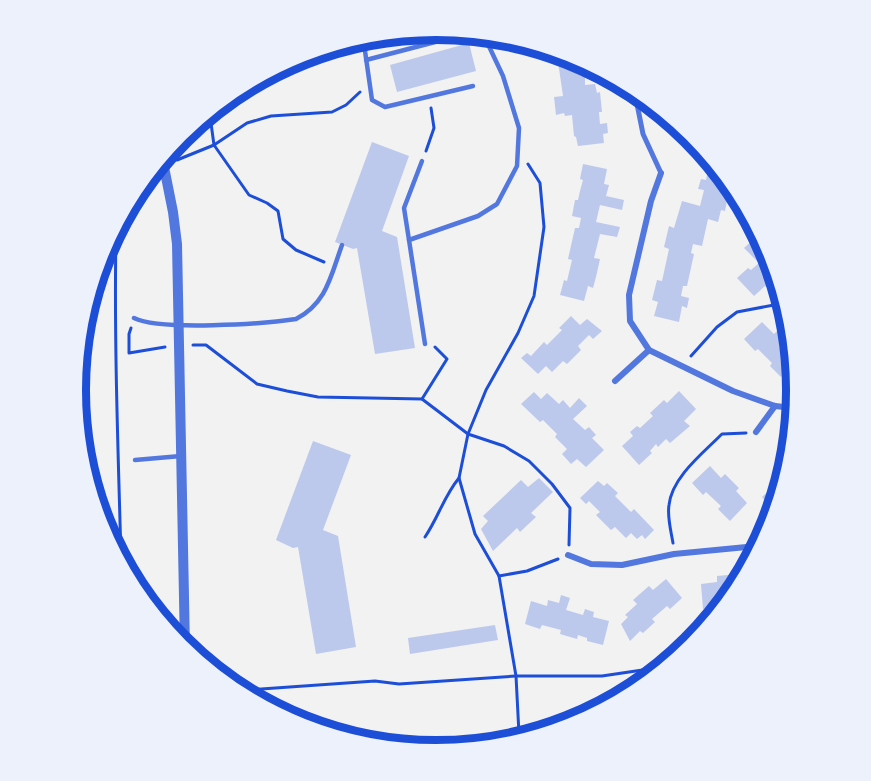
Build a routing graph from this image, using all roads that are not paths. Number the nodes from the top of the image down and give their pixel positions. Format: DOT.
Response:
graph roads {
  1 [pos="442,40"];
  2 [pos="488,44"];
  3 [pos="364,48"];
  4 [pos="366,60"];
  5 [pos="473,86"];
  6 [pos="637,104"];
  7 [pos="422,161"];
  8 [pos="164,170"];
  9 [pos="661,173"];
  10 [pos="409,240"];
  11 [pos="342,245"];
  12 [pos="134,318"];
  13 [pos="179,324"];
  14 [pos="425,344"];
  15 [pos="649,350"];
  16 [pos="615,381"];
  17 [pos="775,406"];
  18 [pos="785,407"];
  19 [pos="756,432"];
  20 [pos="181,456"];
  21 [pos="135,460"];
  22 [pos="748,547"];
  23 [pos="568,555"];
  24 [pos="185,635"];
  1 -- 4 [label="lane"];
  2 -- 10 [label="lane"];
  3 -- 4 [label="lane"];
  4 -- 5 [label="lane"];
  6 -- 9 [label="street"];
  7 -- 10 [label="lane"];
  8 -- 13 [label="street"];
  9 -- 15 [label="street"];
  10 -- 14 [label="lane"];
  11 -- 13 [label="lane"];
  12 -- 13 [label="lane"];
  13 -- 20 [label="street"];
  15 -- 16 [label="street"];
  15 -- 17 [label="street"];
  17 -- 18 [label="street"];
  17 -- 19 [label="street"];
  20 -- 21 [label="lane"];
  20 -- 24 [label="street"];
  22 -- 23 [label="street"];
}
